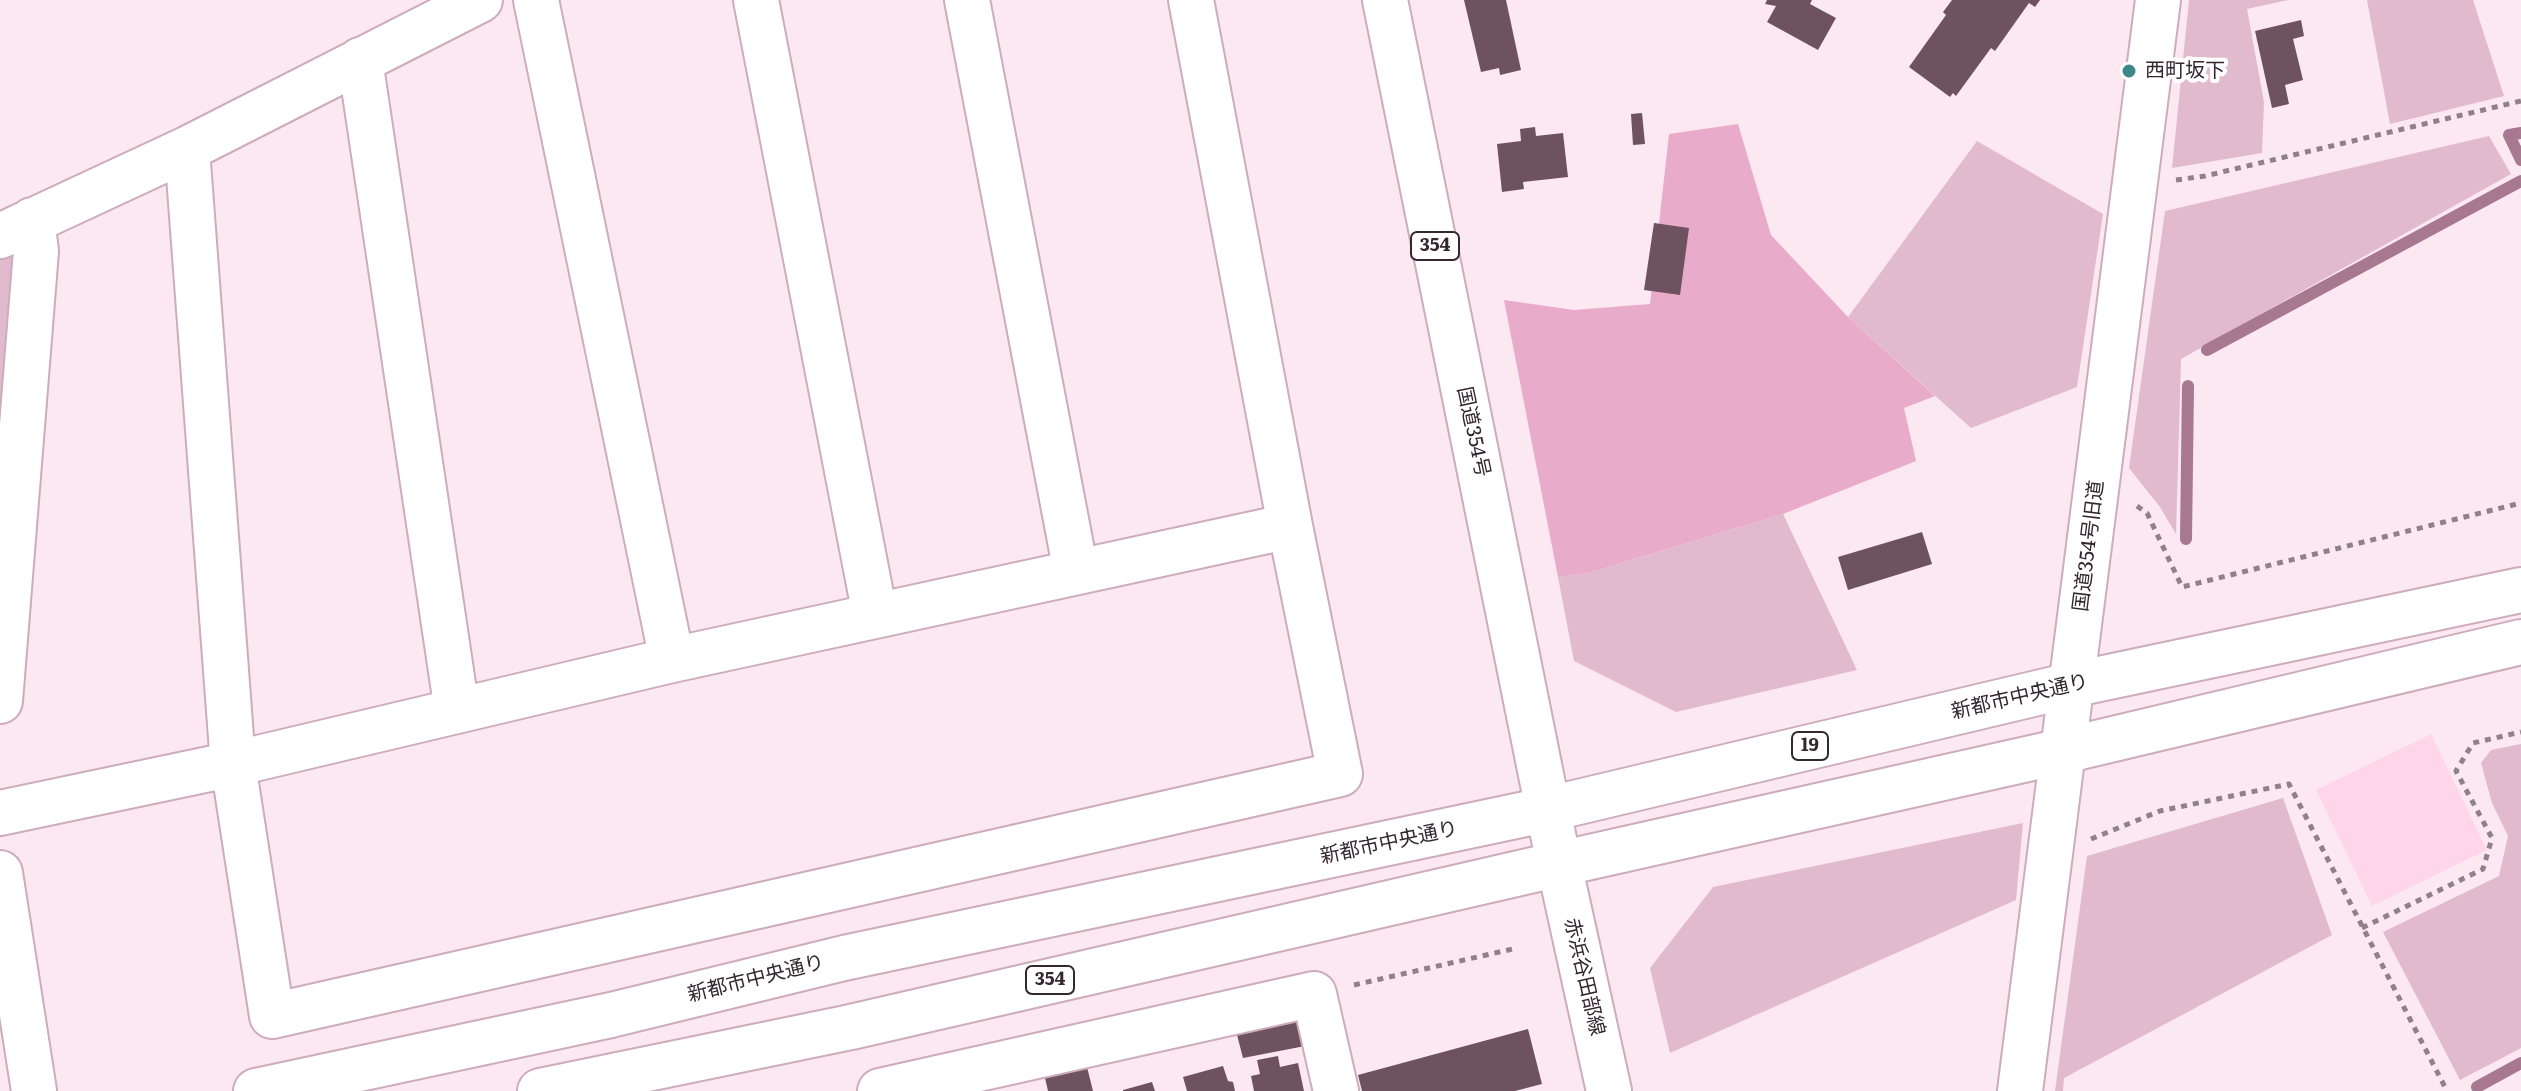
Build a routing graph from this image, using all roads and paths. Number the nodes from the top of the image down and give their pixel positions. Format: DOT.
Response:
graph roads {
  1 [pos="480,0"];
  2 [pos="536,0"];
  3 [pos="756,0"];
  4 [pos="967,0"];
  5 [pos="1191,0"];
  6 [pos="1385,0"];
  7 [pos="2158,0"];
  8 [pos="360,60"];
  9 [pos="2521,101"];
  10 [pos="187,149"];
  11 [pos="2135,184"];
  12 [pos="16,228"];
  13 [pos="2097,485"];
  14 [pos="2521,503"];
  15 [pos="1290,526"];
  16 [pos="1076,572"];
  17 [pos="2521,590"];
  18 [pos="875,615"];
  19 [pos="2521,642"];
  20 [pos="672,660"];
  21 [pos="2071,685"];
  22 [pos="0,701"];
  23 [pos="457,711"];
  24 [pos="2521,732"];
  25 [pos="2063,751"];
  26 [pos="233,764"];
  27 [pos="1549,809"];
  28 [pos="0,813"];
  29 [pos="2050,844"];
  30 [pos="1559,864"];
  31 [pos="0,873"];
  32 [pos="2362,928"];
  33 [pos="1517,948"];
  34 [pos="1314,994"];
  35 [pos="34,1091"];
  36 [pos="256,1091"];
  37 [pos="540,1091"];
  38 [pos="880,1091"];
  39 [pos="1336,1091"];
  40 [pos="1609,1091"];
  41 [pos="2020,1091"];
  42 [pos="2447,1091"];
  1 -- 8 [label="main road"];
  2 -- 20 [label="main road"];
  3 -- 18 [label="main road"];
  4 -- 16 [label="main road"];
  5 -- 15 [label="main road"];
  6 -- 27 [label="main road, 国道354号 / 354"];
  7 -- 11 [label="main road, 国道354号旧道"];
  8 -- 10 [label="main road"];
  8 -- 23 [label="main road"];
  9 -- 11 [label="path"];
  10 -- 12 [label="main road"];
  10 -- 26 [label="main road"];
  11 -- 13 [label="main road, 国道354号旧道"];
  12 -- 22 [label="main road"];
  13 -- 14 [label="path"];
  13 -- 21 [label="main road, 国道354号旧道"];
  15 -- 16 [label="main road"];
  15 -- 26 [label="main road"];
  16 -- 18 [label="main road"];
  17 -- 21 [label="main road, 新都市中央通り / 19"];
  18 -- 20 [label="main road"];
  19 -- 25 [label="main road"];
  20 -- 23 [label="main road"];
  21 -- 25 [label="main road, 国道354号旧道"];
  21 -- 27 [label="main road, 新都市中央通り / 19"];
  23 -- 26 [label="main road"];
  24 -- 32 [label="path"];
  25 -- 29 [label="main road, 国道354号旧道"];
  25 -- 30 [label="main road"];
  26 -- 28 [label="main road"];
  27 -- 30 [label="main road, 国道354号 / 354"];
  27 -- 36 [label="main road, 新都市中央通り"];
  29 -- 32 [label="path"];
  29 -- 41 [label="main road, 国道354号旧道"];
  30 -- 37 [label="main road, 354"];
  30 -- 40 [label="main road, 赤浜谷田部線 / 354"];
  31 -- 35 [label="main road"];
  32 -- 42 [label="path"];
  33 -- 34 [label="path"];
  34 -- 38 [label="main road"];
  34 -- 39 [label="main road"];
}
